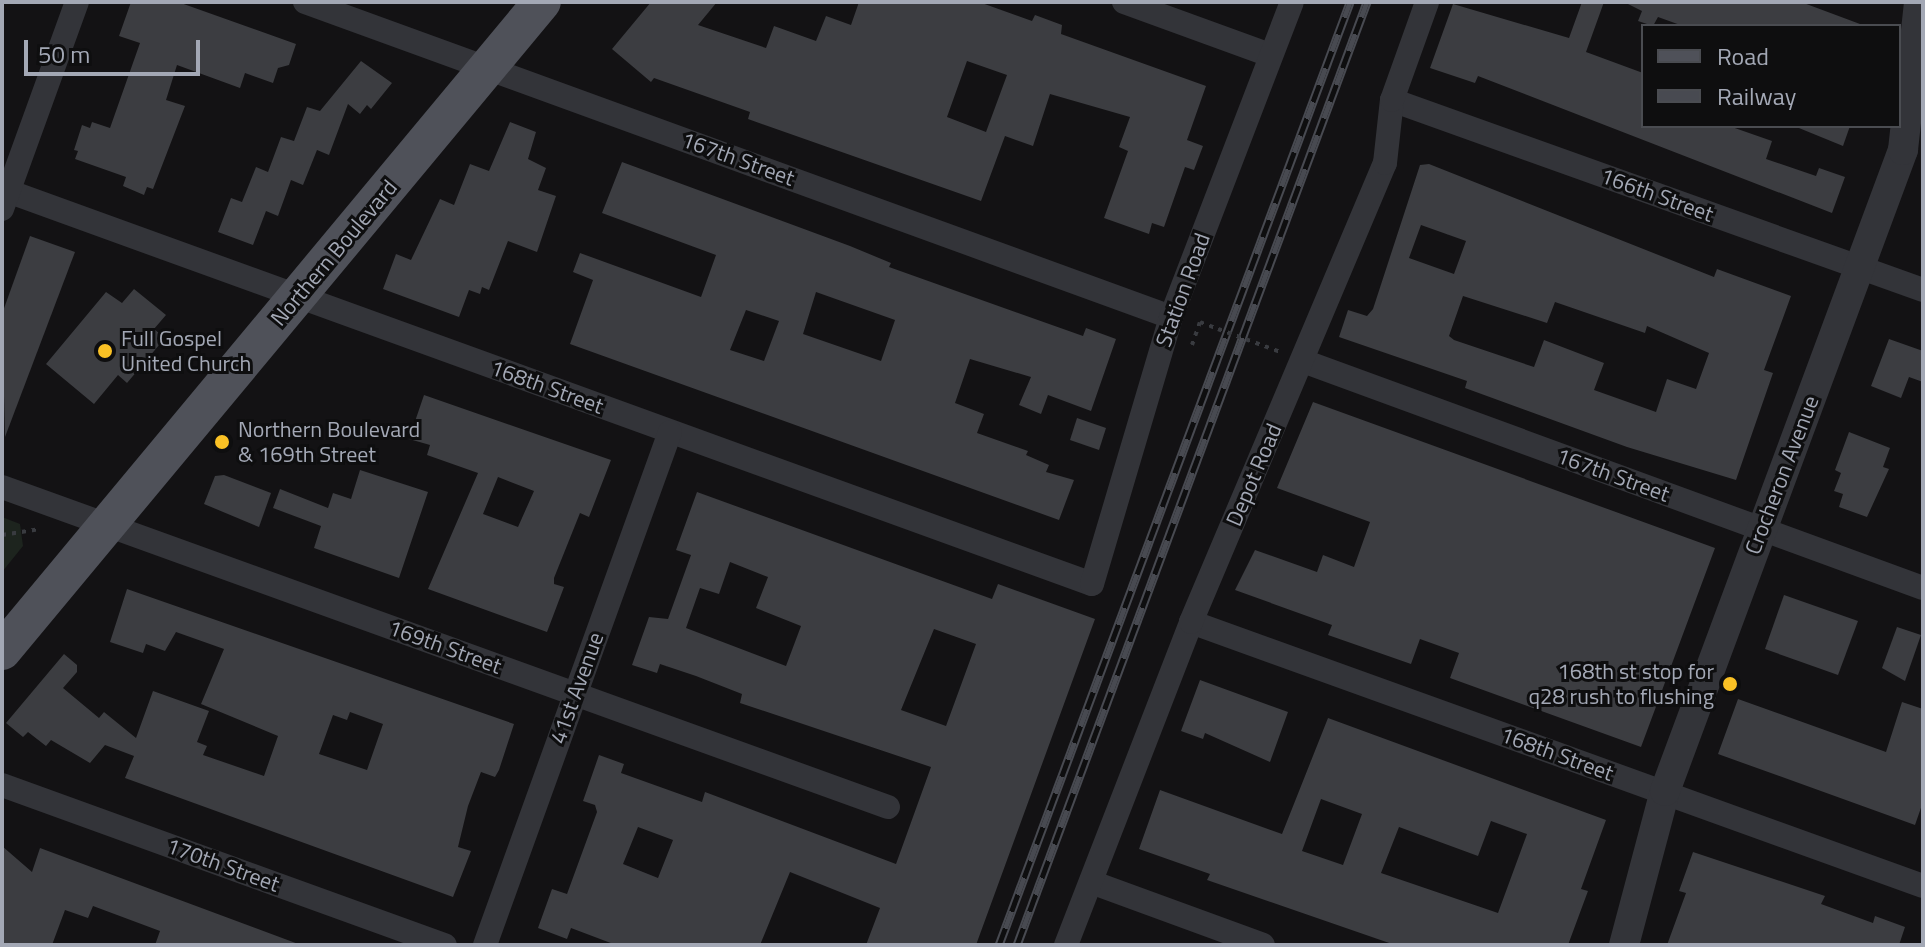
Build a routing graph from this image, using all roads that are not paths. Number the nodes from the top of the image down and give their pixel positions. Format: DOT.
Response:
graph roads {
  1 [pos="77,2"];
  2 [pos="305,2"];
  3 [pos="542,2"];
  4 [pos="1124,2"];
  5 [pos="1292,2"];
  6 [pos="1427,2"];
  7 [pos="1919,2"];
  8 [pos="1270,55"];
  9 [pos="488,68"];
  10 [pos="1392,100"];
  11 [pos="4,196"];
  12 [pos="1860,268"];
  13 [pos="1923,290"];
  14 [pos="297,297"];
  15 [pos="1171,317"];
  16 [pos="1293,357"];
  17 [pos="670,432"];
  18 [pos="2,487"];
  19 [pos="107,525"];
  20 [pos="1762,530"];
  21 [pos="1092,584"];
  22 [pos="1923,588"];
  23 [pos="1191,622"];
  24 [pos="2,651"];
  25 [pos="575,695"];
  26 [pos="2,785"];
  27 [pos="1665,791"];
  28 [pos="888,807"];
  29 [pos="1091,882"];
  30 [pos="1923,886"];
  31 [pos="445,945"];
  32 [pos="485,945"];
  33 [pos="1066,945"];
  34 [pos="1263,945"];
  35 [pos="1624,945"];
  1 -- 11 [label="street"];
  2 -- 9 [label="street, 167th Street"];
  3 -- 9 [label="main road, Northern Boulevard"];
  4 -- 8 [label="street"];
  5 -- 8 [label="street, Station Road"];
  6 -- 10 [label="street, Depot Road"];
  7 -- 12 [label="street, Crocheron Avenue"];
  8 -- 15 [label="street, Station Road"];
  9 -- 14 [label="main road, Northern Boulevard"];
  9 -- 15 [label="street, 167th Street"];
  10 -- 12 [label="street, 166th Street"];
  10 -- 16 [label="street, Depot Road"];
  11 -- 14 [label="street, 168th Street"];
  12 -- 13 [label="street, 166th Street"];
  12 -- 20 [label="street, Crocheron Avenue"];
  14 -- 17 [label="street, 168th Street"];
  14 -- 19 [label="main road, Northern Boulevard"];
  15 -- 21 [label="street, Station Road"];
  16 -- 20 [label="street, 167th Street"];
  16 -- 23 [label="street, Depot Road"];
  17 -- 21 [label="street, 168th Street"];
  17 -- 25 [label="street, 41st Avenue"];
  18 -- 19 [label="street, 169th Street"];
  19 -- 24 [label="main road, Northern Boulevard"];
  19 -- 25 [label="street, 169th Street"];
  20 -- 22 [label="street, 167th Street"];
  20 -- 27 [label="street, Crocheron Avenue"];
  23 -- 27 [label="street, 168th Street"];
  23 -- 29 [label="street, Depot Road"];
  25 -- 28 [label="street, 169th Street"];
  25 -- 32 [label="street, 41st Avenue"];
  26 -- 31 [label="street, 170th Street"];
  27 -- 30 [label="street, 168th Street"];
  27 -- 35 [label="street, Crocheron Avenue"];
  29 -- 33 [label="street, Depot Road"];
  29 -- 34 [label="street"];
}
